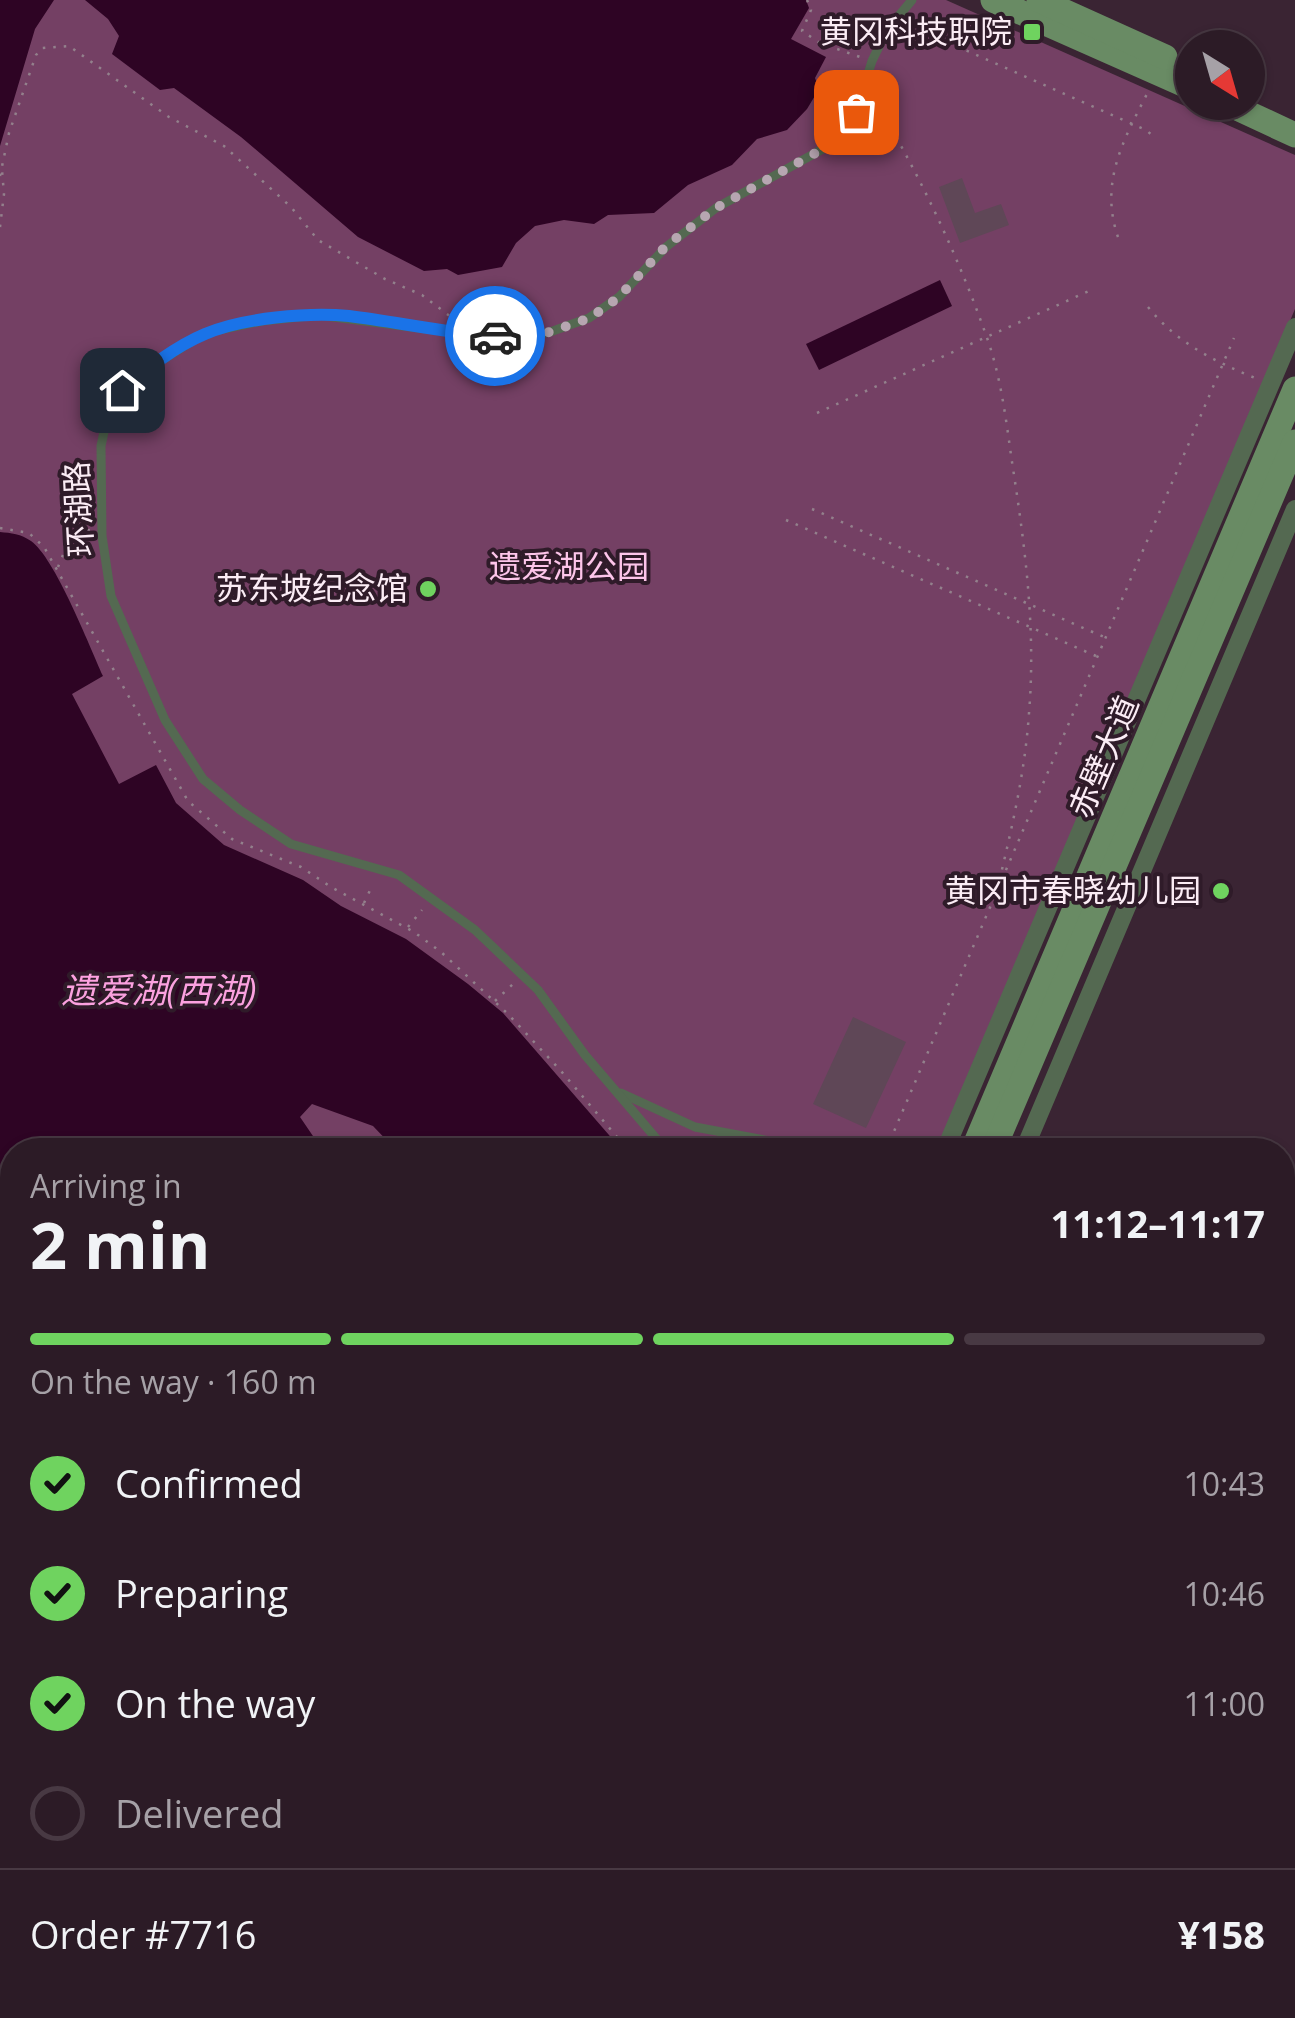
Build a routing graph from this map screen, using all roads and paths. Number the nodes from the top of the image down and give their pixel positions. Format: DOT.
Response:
graph roads {
  1 [pos="808,0"];
  2 [pos="912,0"];
  3 [pos="992,0"];
  4 [pos="1039,0"];
  5 [pos="896,19"];
  6 [pos="872,61"];
  7 [pos="1175,62"];
  8 [pos="1158,73"];
  9 [pos="1175,80"];
  10 [pos="864,83"];
  11 [pos="1265,107"];
  12 [pos="1265,116"];
  13 [pos="1132,124"];
  14 [pos="1292,125"];
  15 [pos="1153,136"];
  16 [pos="2,168"];
  17 [pos="0,176"];
  18 [pos="0,227"];
  19 [pos="1118,236"];
  20 [pos="1089,291"];
  21 [pos="1148,307"];
  22 [pos="1295,327"];
  23 [pos="472,334"];
  24 [pos="987,336"];
  25 [pos="1234,338"];
  26 [pos="1223,364"];
  27 [pos="1283,386"];
  28 [pos="817,413"];
  29 [pos="1295,442"];
  30 [pos="812,509"];
  31 [pos="1295,509"];
  32 [pos="786,520"];
  33 [pos="102,528"];
  34 [pos="57,568"];
  35 [pos="1030,604"];
  36 [pos="1031,628"];
  37 [pos="1106,638"];
  38 [pos="1098,657"];
  39 [pos="381,869"];
  40 [pos="996,892"];
  41 [pos="432,898"];
  42 [pos="363,904"];
  43 [pos="407,928"];
  44 [pos="522,975"];
  45 [pos="495,1002"];
  46 [pos="617,1091"];
  47 [pos="656,1138"];
  48 [pos="756,1138"];
  49 [pos="891,1138"];
  50 [pos="950,1138"];
  51 [pos="978,1138"];
  52 [pos="998,1138"];
  53 [pos="1029,1138"];
  1 -- 6 [label="path"];
  2 -- 5 [label="lane, 环湖路"];
  3 -- 8 [label="main road"];
  4 -- 7 [label="main road"];
  5 -- 6 [label="lane, 环湖路"];
  5 -- 13 [label="path"];
  6 -- 10 [label="lane, 环湖路"];
  8 -- 9 [label="main road"];
  8 -- 13 [label="path"];
  10 -- 23 [label="lane, 环湖路"];
  10 -- 24 [label="path"];
  11 -- 14 [label="main road"];
  12 -- 14 [label="main road"];
  13 -- 15 [label="path"];
  13 -- 19 [label="path"];
  16 -- 17 [label="path"];
  16 -- 18 [label="path"];
  16 -- 23 [label="path"];
  20 -- 24 [label="path"];
  21 -- 26 [label="path"];
  22 -- 27 [label="street"];
  23 -- 33 [label="lane, 环湖路"];
  24 -- 28 [label="path"];
  24 -- 35 [label="path"];
  25 -- 26 [label="path"];
  26 -- 27 [label="path"];
  26 -- 37 [label="path"];
  27 -- 50 [label="street"];
  27 -- 51 [label="main road, 赤壁大道"];
  29 -- 52 [label="main road, 赤壁大道"];
  30 -- 35 [label="path"];
  31 -- 53 [label="street"];
  32 -- 36 [label="path"];
  33 -- 34 [label="path"];
  33 -- 39 [label="lane, 环湖路"];
  35 -- 36 [label="path"];
  35 -- 37 [label="path"];
  36 -- 38 [label="path"];
  36 -- 40 [label="path"];
  37 -- 38 [label="path"];
  38 -- 40 [label="path"];
  39 -- 41 [label="lane, 环湖路"];
  39 -- 42 [label="path"];
  40 -- 49 [label="path"];
  41 -- 43 [label="path"];
  41 -- 44 [label="lane, 环湖路"];
  44 -- 45 [label="path"];
  44 -- 46 [label="lane, 环湖路"];
  46 -- 47 [label="lane, 环湖路"];
  46 -- 48 [label="lane"];
}
